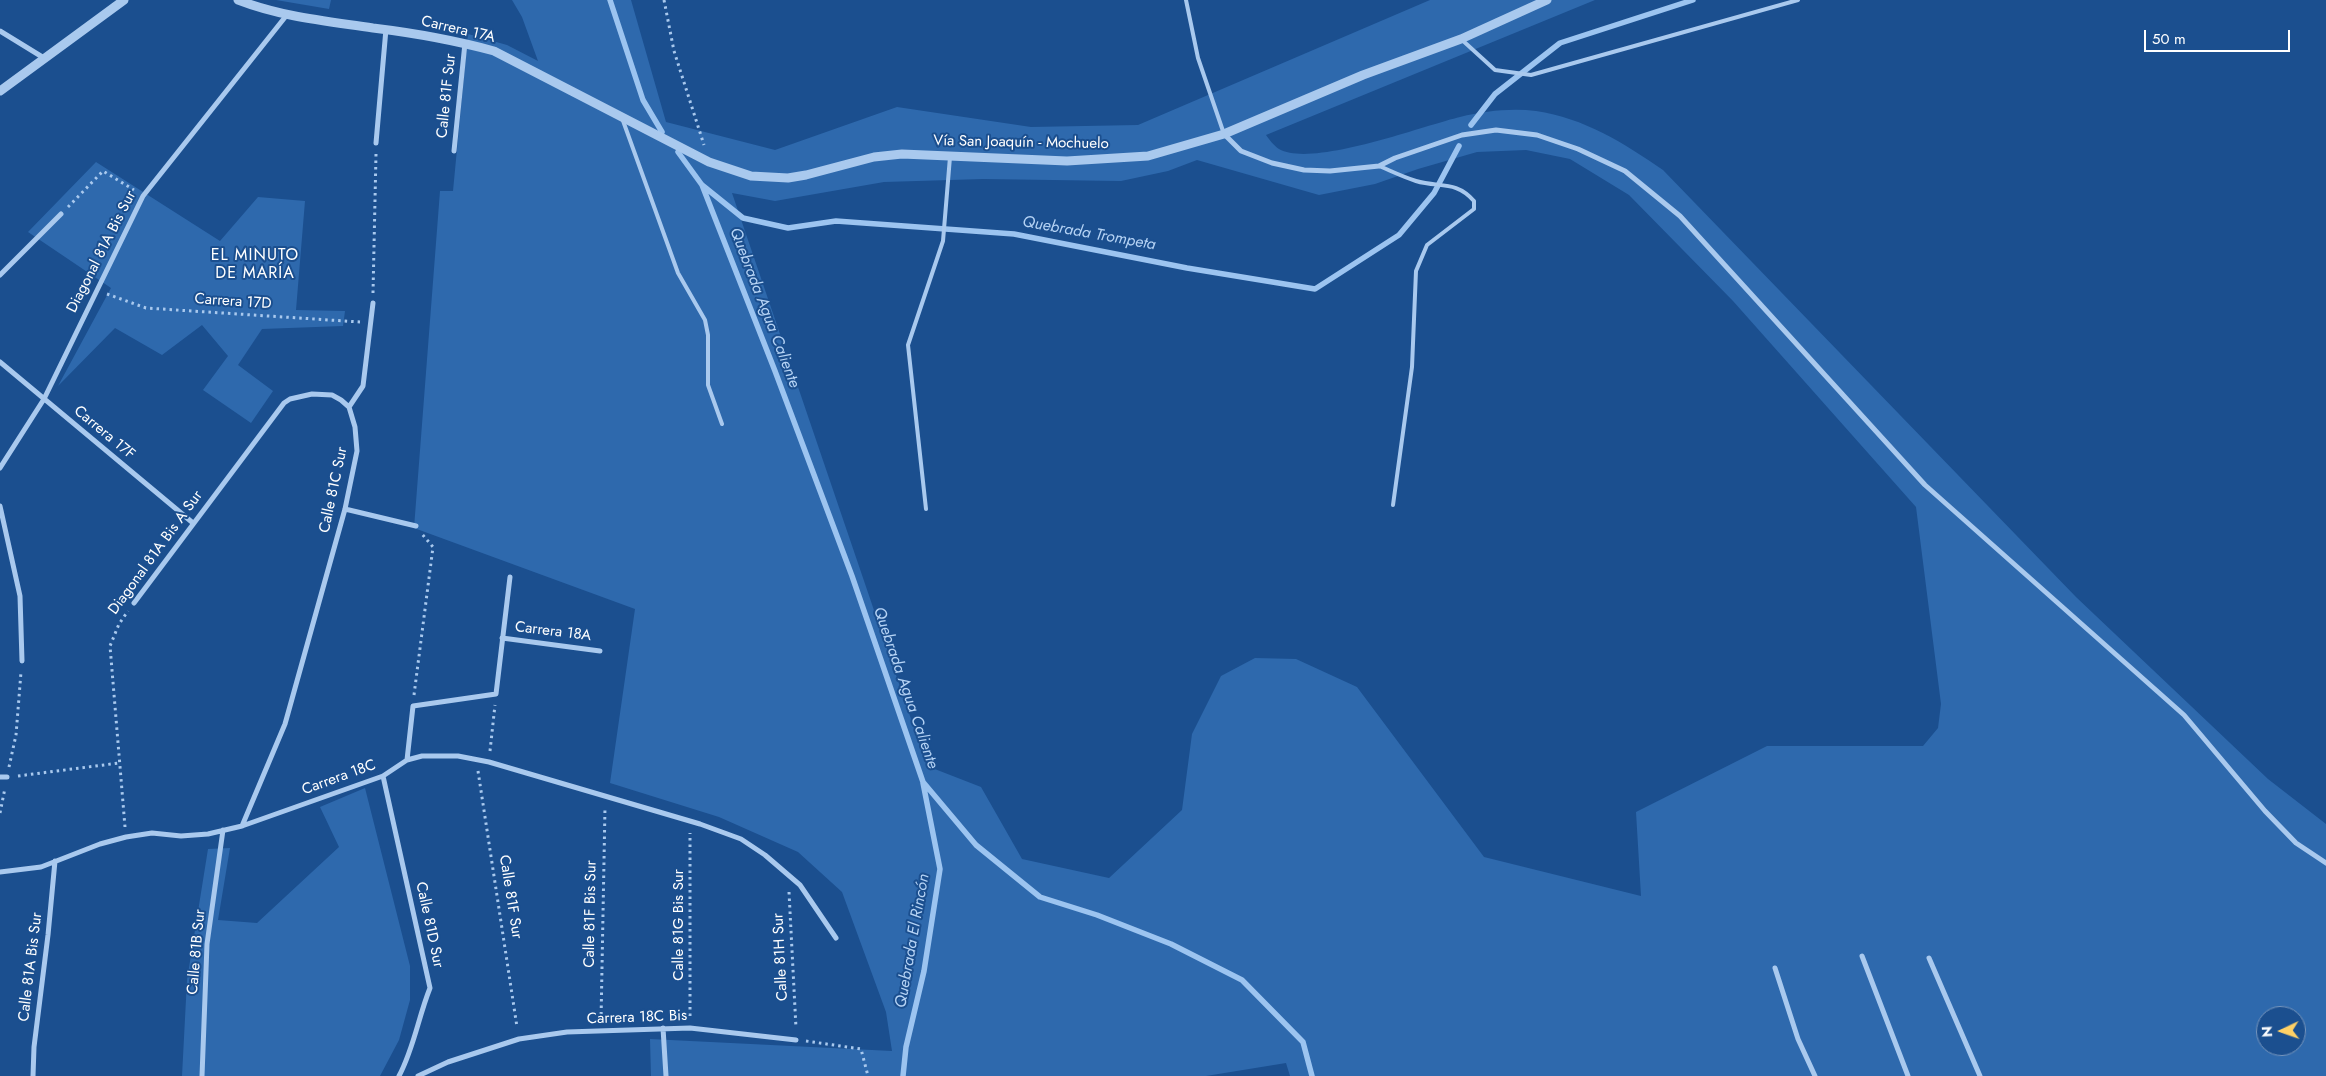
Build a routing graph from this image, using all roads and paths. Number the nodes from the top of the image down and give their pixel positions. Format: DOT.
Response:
graph roads {
  1 [pos="124,0"];
  2 [pos="238,0"];
  3 [pos="664,0"];
  4 [pos="1186,0"];
  5 [pos="1547,0"];
  6 [pos="1798,0"];
  7 [pos="286,16"];
  8 [pos="386,29"];
  9 [pos="0,32"];
  10 [pos="1461,39"];
  11 [pos="465,43"];
  12 [pos="44,58"];
  13 [pos="0,91"];
  14 [pos="621,117"];
  15 [pos="1224,134"];
  16 [pos="376,143"];
  17 [pos="454,151"];
  18 [pos="950,155"];
  19 [pos="709,162"];
  20 [pos="1379,166"];
  21 [pos="143,196"];
  22 [pos="61,214"];
  23 [pos="0,275"];
  24 [pos="97,290"];
  25 [pos="373,304"];
  26 [pos="371,322"];
  27 [pos="0,362"];
  28 [pos="44,399"];
  29 [pos="349,408"];
  30 [pos="722,424"];
  31 [pos="0,468"];
  32 [pos="1393,505"];
  33 [pos="0,506"];
  34 [pos="345,509"];
  35 [pos="926,509"];
  36 [pos="193,523"];
  37 [pos="416,526"];
  38 [pos="510,577"];
  39 [pos="134,603"];
  40 [pos="502,638"];
  41 [pos="600,651"];
  42 [pos="22,661"];
  43 [pos="496,694"];
  44 [pos="413,706"];
  45 [pos="476,758"];
  46 [pos="407,760"];
  47 [pos="489,762"];
  48 [pos="118,763"];
  49 [pos="383,776"];
  50 [pos="0,777"];
  51 [pos="7,777"];
  52 [pos="605,796"];
  53 [pos="0,813"];
  54 [pos="690,822"];
  55 [pos="242,826"];
  56 [pos="223,830"];
  57 [pos="126,837"];
  58 [pos="54,861"];
  59 [pos="2326,862"];
  60 [pos="0,872"];
  61 [pos="788,874"];
  62 [pos="836,938"];
  63 [pos="1862,956"];
  64 [pos="1928,958"];
  65 [pos="1775,968"];
  66 [pos="663,1028"];
  67 [pos="690,1028"];
  68 [pos="601,1032"];
  69 [pos="518,1040"];
  70 [pos="796,1040"];
  71 [pos="33,1076"];
  72 [pos="202,1076"];
  73 [pos="399,1076"];
  74 [pos="418,1076"];
  75 [pos="666,1076"];
  76 [pos="868,1076"];
  77 [pos="1815,1076"];
  78 [pos="1908,1076"];
  79 [pos="1980,1076"];
  1 -- 12 [label="street"];
  2 -- 7 [label="street, Carrera 17A"];
  3 -- 19 [label="path"];
  4 -- 15 [label="lane"];
  5 -- 10 [label="street, Vía San Joaquín - Mochuelo"];
  6 -- 10 [label="lane"];
  7 -- 8 [label="street, Carrera 17A"];
  7 -- 21 [label="street, Diagonal 81A Bis Sur"];
  8 -- 11 [label="street, Carrera 17A"];
  8 -- 16 [label="street"];
  9 -- 12 [label="street"];
  10 -- 15 [label="street, Vía San Joaquín - Mochuelo"];
  11 -- 14 [label="street, Carrera 17A"];
  11 -- 17 [label="street, Calle 81F Sur"];
  12 -- 13 [label="street"];
  14 -- 19 [label="street, Carrera 17A"];
  14 -- 30 [label="lane"];
  15 -- 18 [label="street, Vía San Joaquín - Mochuelo"];
  15 -- 20 [label="street"];
  16 -- 25 [label="path"];
  18 -- 19 [label="street, Vía San Joaquín - Mochuelo"];
  18 -- 35 [label="lane"];
  20 -- 32 [label="lane"];
  20 -- 59 [label="street"];
  21 -- 22 [label="path"];
  21 -- 24 [label="street, Diagonal 81A Bis Sur"];
  22 -- 23 [label="street"];
  24 -- 26 [label="path, Carrera 17D"];
  24 -- 28 [label="street, Diagonal 81A Bis Sur"];
  25 -- 26 [label="street"];
  26 -- 29 [label="street"];
  27 -- 28 [label="street, Carrera 17F"];
  28 -- 31 [label="street, Diagonal 81A Bis Sur"];
  28 -- 36 [label="street, Carrera 17F"];
  29 -- 34 [label="street, Calle 81C Sur"];
  29 -- 36 [label="street, Diagonal 81A Bis A Sur"];
  33 -- 42 [label="street"];
  34 -- 37 [label="street"];
  34 -- 55 [label="street, Calle 81C Sur"];
  36 -- 39 [label="street, Diagonal 81A Bis A Sur"];
  37 -- 44 [label="path"];
  38 -- 40 [label="street"];
  39 -- 48 [label="path, Diagonal 81A Bis A Sur"];
  40 -- 41 [label="street, Carrera 18A"];
  40 -- 43 [label="street"];
  42 -- 51 [label="path"];
  43 -- 44 [label="street"];
  43 -- 47 [label="path"];
  44 -- 46 [label="street"];
  45 -- 46 [label="street, Carrera 18C"];
  45 -- 47 [label="street, Carrera 18C"];
  45 -- 69 [label="path, Calle 81F Sur"];
  46 -- 49 [label="street, Carrera 18C"];
  47 -- 52 [label="street, Carrera 18C"];
  48 -- 51 [label="path"];
  48 -- 57 [label="path, Diagonal 81A Bis A Sur"];
  49 -- 55 [label="street, Carrera 18C"];
  49 -- 73 [label="street, Calle 81D Sur"];
  50 -- 51 [label="street"];
  51 -- 53 [label="path"];
  52 -- 54 [label="street, Carrera 18C"];
  52 -- 68 [label="path, Calle 81F Bis Sur"];
  54 -- 61 [label="street, Carrera 18C"];
  54 -- 67 [label="path, Calle 81G Bis Sur"];
  55 -- 56 [label="street, Carrera 18C"];
  56 -- 57 [label="street, Carrera 18C"];
  56 -- 72 [label="street, Calle 81B Sur"];
  57 -- 58 [label="street, Carrera 18C"];
  58 -- 60 [label="street, Carrera 18C"];
  58 -- 71 [label="street, Calle 81A Bis Sur"];
  61 -- 62 [label="street, Carrera 18C"];
  61 -- 70 [label="path, Calle 81H Sur"];
  63 -- 78 [label="street"];
  64 -- 79 [label="street"];
  65 -- 77 [label="street"];
  66 -- 67 [label="street, Carrera 18C Bis"];
  66 -- 68 [label="street, Carrera 18C Bis"];
  66 -- 75 [label="street"];
  67 -- 70 [label="street, Carrera 18C Bis"];
  68 -- 69 [label="street, Carrera 18C Bis"];
  69 -- 74 [label="street, Carrera 18C Bis"];
  70 -- 76 [label="path"];
}
